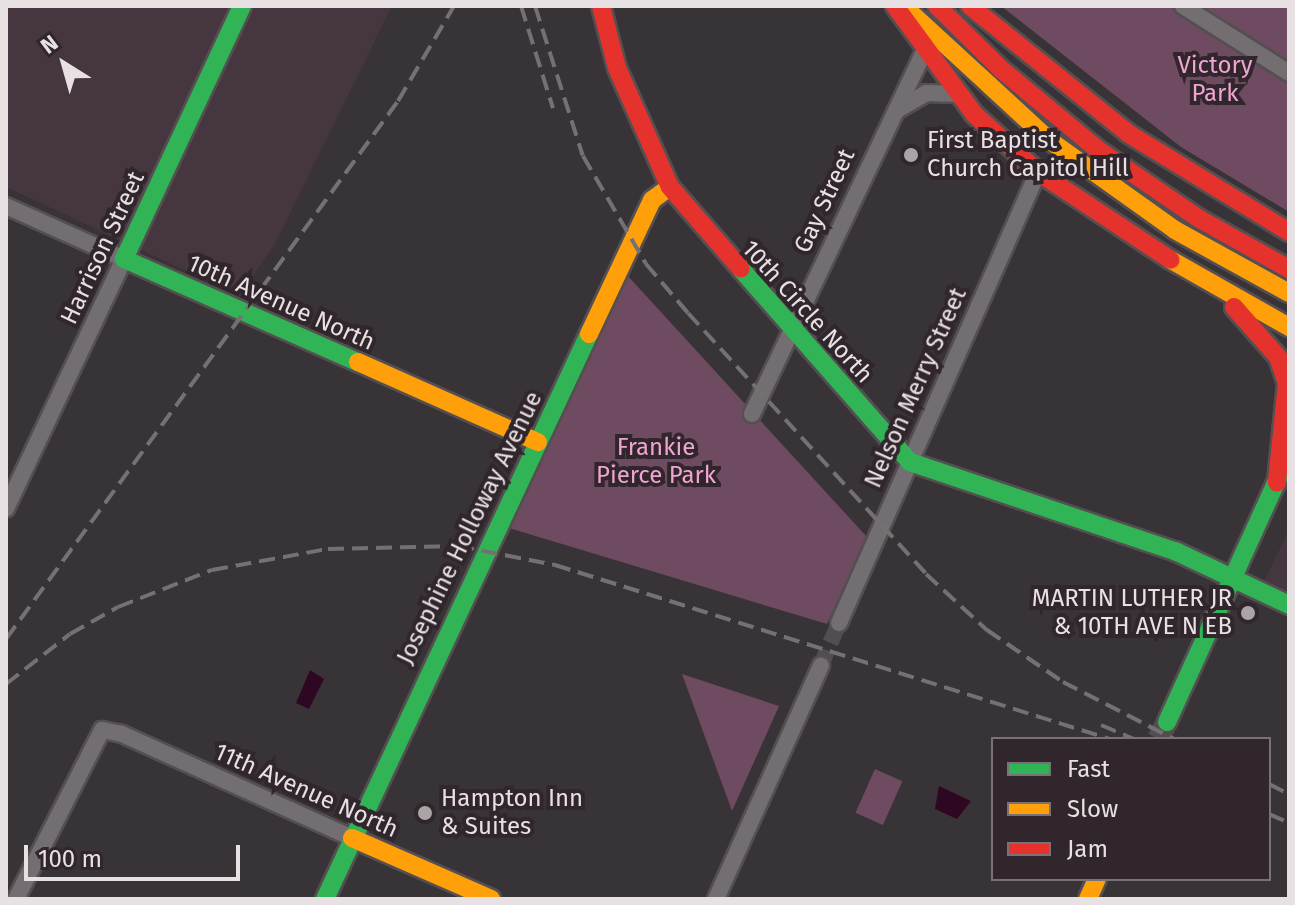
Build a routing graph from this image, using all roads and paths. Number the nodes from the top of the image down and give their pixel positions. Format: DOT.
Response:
graph roads {
  1 [pos="242,6"];
  2 [pos="601,6"];
  3 [pos="895,6"];
  4 [pos="903,6"];
  5 [pos="937,6"];
  6 [pos="970,6"];
  7 [pos="1183,6"];
  8 [pos="924,52"];
  9 [pos="1289,73"];
  10 [pos="958,94"];
  11 [pos="892,113"];
  12 [pos="1038,172"];
  13 [pos="670,187"];
  14 [pos="6,206"];
  15 [pos="1289,232"];
  16 [pos="124,259"];
  17 [pos="1289,269"];
  18 [pos="1208,285"];
  19 [pos="1289,293"];
  20 [pos="1289,327"];
  21 [pos="791,331"];
  22 [pos="752,414"];
  23 [pos="538,442"];
  24 [pos="1289,456"];
  25 [pos="910,462"];
  26 [pos="1277,482"];
  27 [pos="6,509"];
  28 [pos="1231,577"];
  29 [pos="1289,605"];
  30 [pos="839,623"];
  31 [pos="821,665"];
  32 [pos="1167,722"];
  33 [pos="352,838"];
  34 [pos="16,899"];
  35 [pos="325,899"];
  36 [pos="491,899"];
  37 [pos="716,899"];
  1 -- 16 [label="street, Harrison Street"];
  2 -- 13 [label="street, 10th Circle North"];
  3 -- 8 [label="street"];
  4 -- 19 [label="street"];
  5 -- 17 [label="street"];
  6 -- 15 [label="street"];
  7 -- 9 [label="street"];
  8 -- 10 [label="street"];
  8 -- 11 [label="street, Gay Street"];
  10 -- 11 [label="street"];
  10 -- 12 [label="street"];
  11 -- 21 [label="street, Gay Street"];
  12 -- 18 [label="street"];
  12 -- 25 [label="street, Nelson Merry Street"];
  13 -- 21 [label="street, 10th Circle North"];
  13 -- 23 [label="street, Josephine Holloway Avenue"];
  14 -- 16 [label="street, 10th Avenue North"];
  16 -- 23 [label="street, 10th Avenue North"];
  16 -- 27 [label="street, Harrison Street"];
  18 -- 20 [label="street"];
  18 -- 26 [label="street"];
  21 -- 22 [label="street, Gay Street"];
  21 -- 25 [label="street, 10th Circle North"];
  23 -- 33 [label="street, Josephine Holloway Avenue"];
  24 -- 26 [label="street"];
  25 -- 28 [label="street, 10th Circle North"];
  25 -- 30 [label="street, Nelson Merry Street"];
  26 -- 28 [label="street"];
  28 -- 29 [label="street"];
  28 -- 32 [label="street"];
  31 -- 37 [label="street"];
  33 -- 34 [label="street, 11th Avenue North"];
  33 -- 35 [label="street, Josephine Holloway Avenue"];
  33 -- 36 [label="street, 11th Avenue North"];
}
